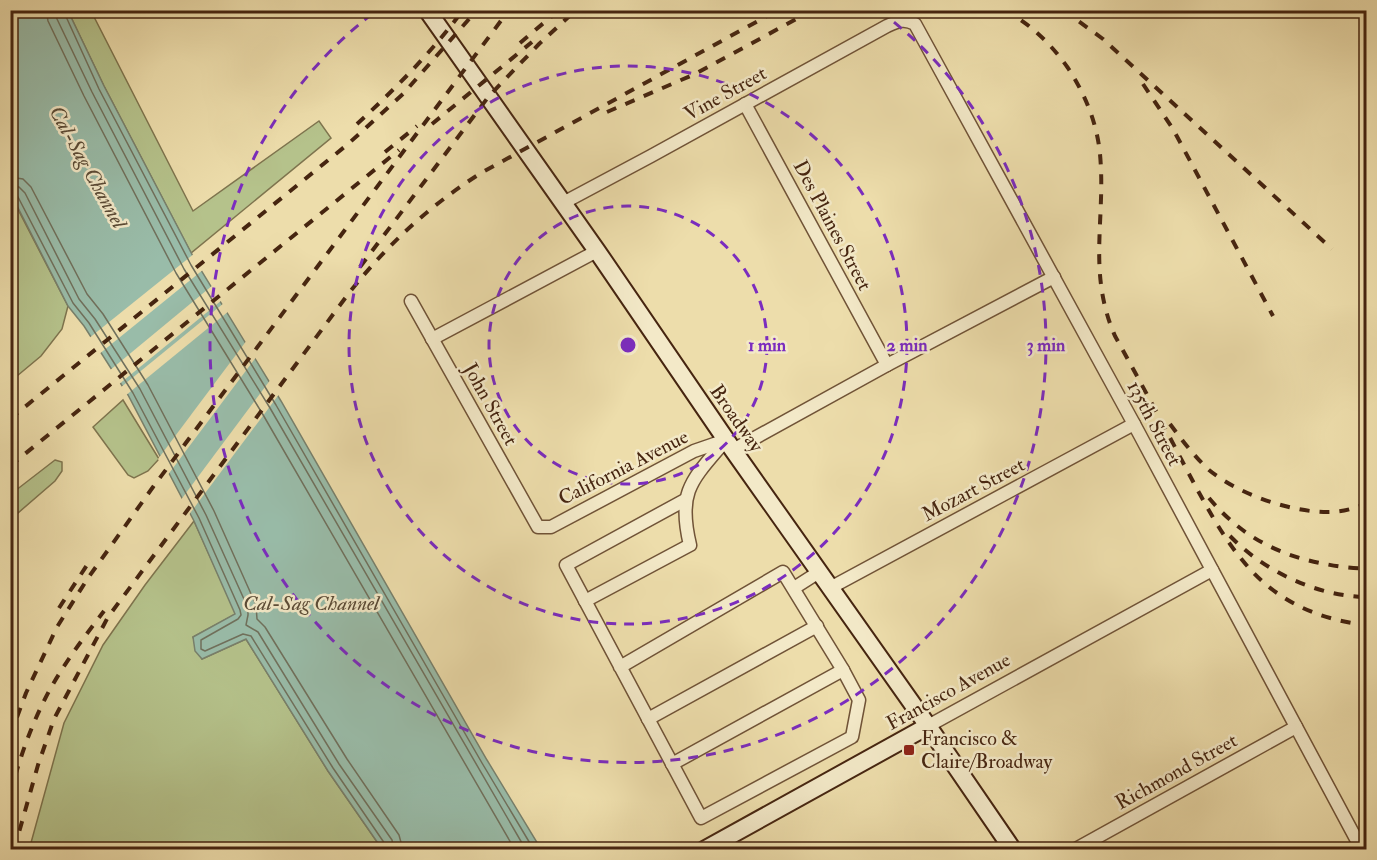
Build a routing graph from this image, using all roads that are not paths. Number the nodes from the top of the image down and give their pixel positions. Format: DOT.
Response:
graph roads {
  1 [pos="427,10"];
  2 [pos="907,20"];
  3 [pos="745,104"];
  4 [pos="563,202"];
  5 [pos="597,251"];
  6 [pos="1054,277"];
  7 [pos="411,301"];
  8 [pos="432,339"];
  9 [pos="887,365"];
  10 [pos="1134,424"];
  11 [pos="729,445"];
  12 [pos="685,500"];
  13 [pos="538,527"];
  14 [pos="1212,570"];
  15 [pos="819,572"];
  16 [pos="794,588"];
  17 [pos="830,588"];
  18 [pos="585,601"];
  19 [pos="817,626"];
  20 [pos="620,667"];
  21 [pos="843,670"];
  22 [pos="648,719"];
  23 [pos="928,726"];
  24 [pos="1296,727"];
  25 [pos="672,764"];
  26 [pos="704,849"];
  27 [pos="1013,849"];
  28 [pos="1074,849"];
  29 [pos="1362,849"];
  1 -- 4 [label="street, Broadway"];
  2 -- 3 [label="street, Vine Street"];
  2 -- 6 [label="street, 135th Street"];
  3 -- 4 [label="street, Vine Street"];
  3 -- 9 [label="street, Des Plaines Street"];
  4 -- 5 [label="street, Broadway"];
  5 -- 8 [label="street"];
  5 -- 11 [label="street, Broadway"];
  6 -- 9 [label="street, California Avenue"];
  6 -- 10 [label="street, 135th Street"];
  7 -- 8 [label="street, John Street"];
  8 -- 13 [label="street, John Street"];
  9 -- 11 [label="street, California Avenue"];
  10 -- 14 [label="street, 135th Street"];
  10 -- 17 [label="street, Mozart Street"];
  11 -- 12 [label="street"];
  11 -- 13 [label="street, California Avenue"];
  11 -- 15 [label="street, Broadway"];
  12 -- 18 [label="street"];
  12 -- 18 [label="street"];
  14 -- 23 [label="street, Francisco Avenue"];
  14 -- 24 [label="street, 135th Street"];
  15 -- 16 [label="street"];
  15 -- 17 [label="street, Broadway"];
  16 -- 19 [label="street"];
  16 -- 20 [label="street"];
  17 -- 23 [label="street, Broadway"];
  18 -- 20 [label="street"];
  19 -- 21 [label="street"];
  19 -- 22 [label="street"];
  20 -- 22 [label="street"];
  21 -- 25 [label="street"];
  21 -- 25 [label="street"];
  22 -- 25 [label="street"];
  23 -- 26 [label="street, Francisco Avenue"];
  23 -- 27 [label="street, Broadway"];
  24 -- 28 [label="street, Richmond Street"];
  24 -- 29 [label="street, 135th Street"];
}
